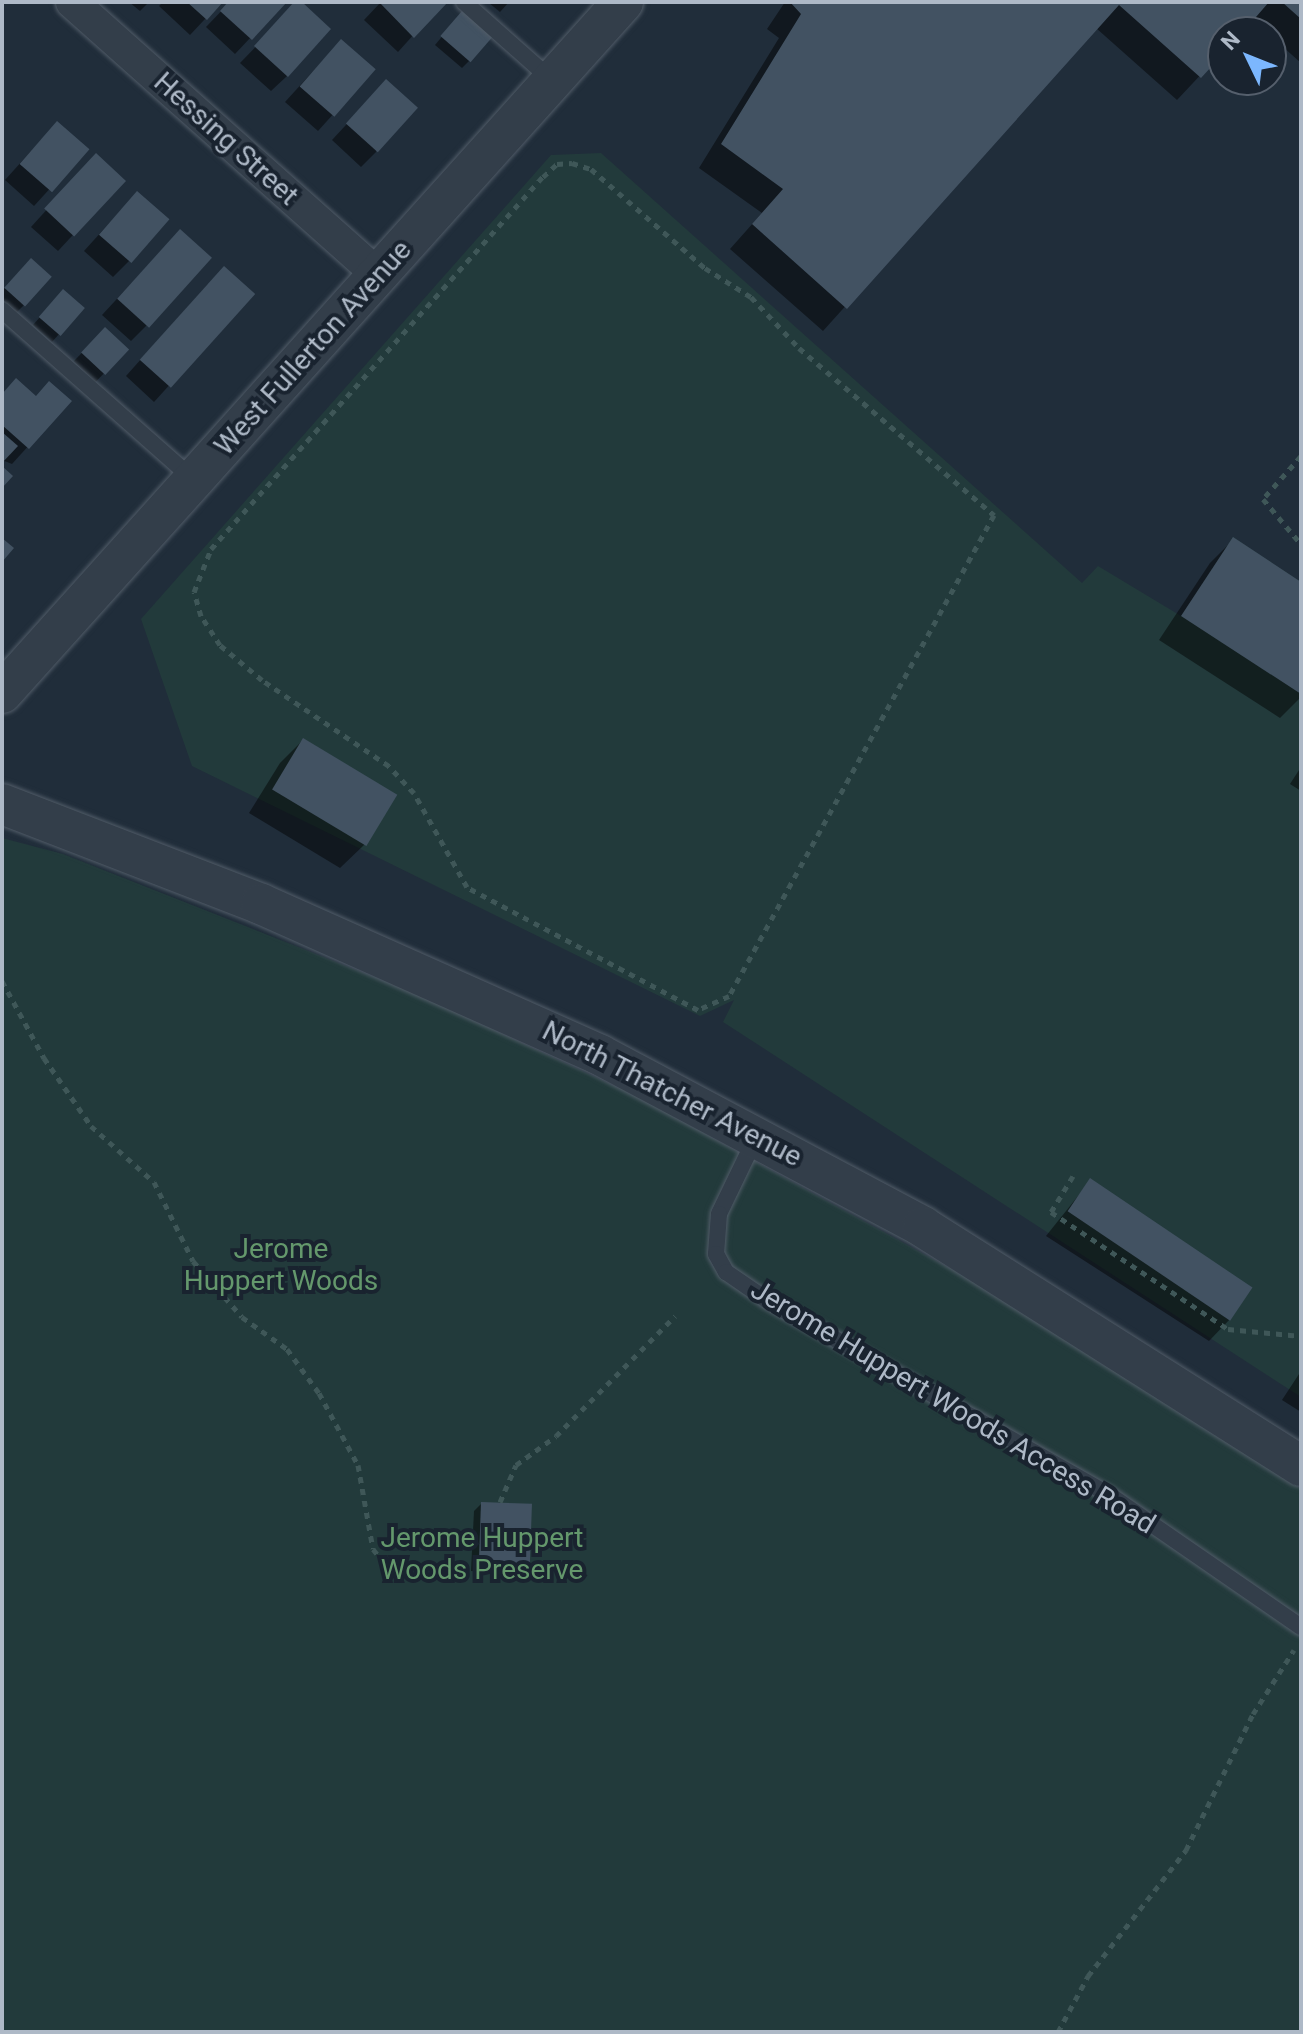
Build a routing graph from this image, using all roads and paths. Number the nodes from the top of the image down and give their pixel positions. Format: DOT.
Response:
graph roads {
  1 [pos="72,2"];
  2 [pos="464,2"];
  3 [pos="623,2"];
  4 [pos="553,81"];
  5 [pos="380,276"];
  6 [pos="2,310"];
  7 [pos="1301,456"];
  8 [pos="193,479"];
  9 [pos="1301,544"];
  10 [pos="211,549"];
  11 [pos="2,693"];
  12 [pos="2,804"];
  13 [pos="2,981"];
  14 [pos="756,1135"];
  15 [pos="1073,1176"];
  16 [pos="675,1316"];
  17 [pos="1301,1336"];
  18 [pos="1301,1466"];
  19 [pos="500,1502"];
  20 [pos="389,1569"];
  21 [pos="1301,1627"];
  22 [pos="1301,1641"];
  23 [pos="1058,2032"];
  1 -- 5 [label="street, Hessing Street"];
  2 -- 4 [label="lane"];
  3 -- 4 [label="street, West Fullerton Avenue"];
  4 -- 5 [label="street, West Fullerton Avenue"];
  5 -- 8 [label="street, West Fullerton Avenue"];
  6 -- 8 [label="lane"];
  7 -- 9 [label="path"];
  8 -- 11 [label="street, West Fullerton Avenue"];
  10 -- 10 [label="path"];
  12 -- 14 [label="street, North Thatcher Avenue"];
  13 -- 20 [label="path"];
  14 -- 18 [label="street, North Thatcher Avenue"];
  14 -- 21 [label="lane, Jerome Huppert Woods Access Road"];
  15 -- 17 [label="path"];
  16 -- 19 [label="path"];
  22 -- 23 [label="path"];
}
